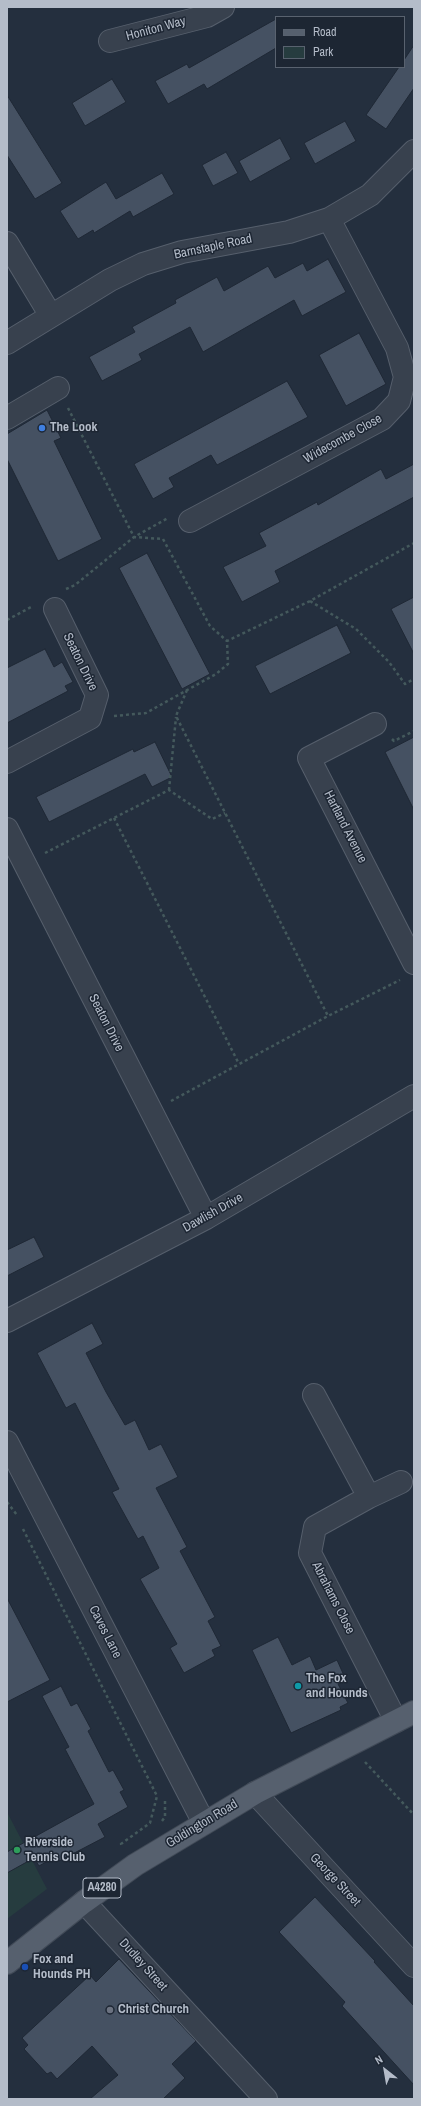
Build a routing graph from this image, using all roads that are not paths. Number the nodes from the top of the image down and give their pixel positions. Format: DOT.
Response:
graph roads {
  1 [pos="223,7"];
  2 [pos="110,41"];
  3 [pos="414,151"];
  4 [pos="330,219"];
  5 [pos="7,243"];
  6 [pos="51,316"];
  7 [pos="7,343"];
  8 [pos="58,388"];
  9 [pos="7,418"];
  10 [pos="190,521"];
  11 [pos="51,602"];
  12 [pos="375,724"];
  13 [pos="7,762"];
  14 [pos="7,829"];
  15 [pos="410,970"];
  16 [pos="414,1096"];
  17 [pos="206,1218"];
  18 [pos="7,1321"];
  19 [pos="314,1395"];
  20 [pos="7,1442"];
  21 [pos="402,1482"];
  22 [pos="369,1497"];
  23 [pos="405,1716"];
  24 [pos="255,1793"];
  25 [pos="204,1823"];
  26 [pos="84,1902"];
  27 [pos="7,1963"];
  28 [pos="414,1966"];
  29 [pos="266,2099"];
  1 -- 2 [label="street, Honiton Way"];
  3 -- 4 [label="street, Barnstaple Road"];
  4 -- 6 [label="street, Barnstaple Road"];
  4 -- 10 [label="street, Widecombe Close"];
  5 -- 6 [label="street"];
  6 -- 7 [label="street, Barnstaple Road"];
  8 -- 9 [label="street"];
  11 -- 13 [label="street, Seaton Drive"];
  12 -- 15 [label="street, Hartland Avenue"];
  14 -- 17 [label="street, Seaton Drive"];
  16 -- 17 [label="street, Dawlish Drive"];
  17 -- 18 [label="street, Dawlish Drive"];
  19 -- 22 [label="street"];
  20 -- 25 [label="street, Caves Lane"];
  21 -- 22 [label="street, Abrahams Close"];
  22 -- 23 [label="street, Abrahams Close"];
  23 -- 24 [label="main road, Goldington Road / A4280"];
  24 -- 25 [label="main road, Goldington Road / A4280"];
  24 -- 28 [label="street, George Street"];
  25 -- 26 [label="main road, Goldington Road / A4280"];
  26 -- 27 [label="main road, Goldington Road / A4280"];
  26 -- 29 [label="street, Dudley Street"];
}
